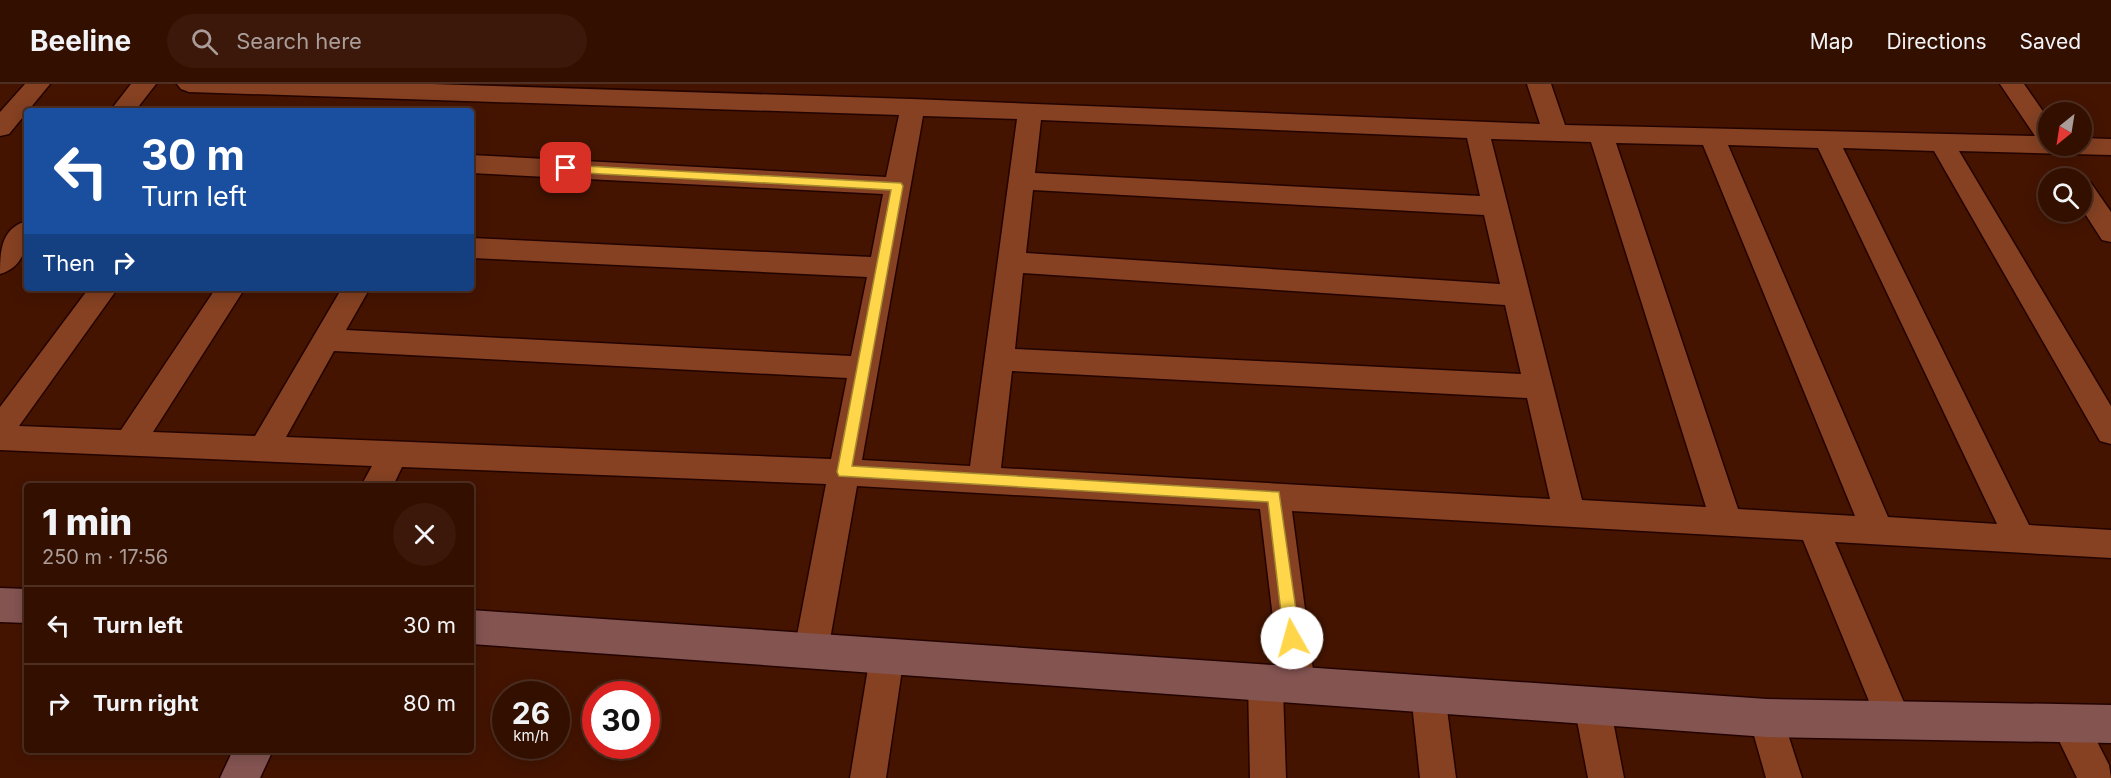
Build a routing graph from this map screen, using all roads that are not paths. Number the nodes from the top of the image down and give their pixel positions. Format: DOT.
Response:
graph roads {
  1 [pos="38,84"];
  2 [pos="144,84"];
  3 [pos="189,84"];
  4 [pos="1539,84"];
  5 [pos="2012,84"];
  6 [pos="252,86"];
  7 [pos="402,87"];
  8 [pos="360,89"];
  9 [pos="463,102"];
  10 [pos="912,107"];
  11 [pos="124,108"];
  12 [pos="235,108"];
  13 [pos="348,108"];
  14 [pos="1030,112"];
  15 [pos="2038,123"];
  16 [pos="0,128"];
  17 [pos="1477,130"];
  18 [pos="1555,134"];
  19 [pos="1600,134"];
  20 [pos="1712,137"];
  21 [pos="1827,140"];
  22 [pos="1942,143"];
  23 [pos="2038,145"];
  24 [pos="2092,147"];
  25 [pos="2111,147"];
  26 [pos="474,164"];
  27 [pos="1021,181"];
  28 [pos="897,186"];
  29 [pos="2092,204"];
  30 [pos="1495,206"];
  31 [pos="2111,233"];
  32 [pos="24,234"];
  33 [pos="474,248"];
  34 [pos="1011,262"];
  35 [pos="0,264"];
  36 [pos="882,268"];
  37 [pos="102,291"];
  38 [pos="229,291"];
  39 [pos="354,291"];
  40 [pos="1517,295"];
  41 [pos="326,340"];
  42 [pos="999,359"];
  43 [pos="864,368"];
  44 [pos="1539,387"];
  45 [pos="0,430"];
  46 [pos="2111,432"];
  47 [pos="0,438"];
  48 [pos="129,444"];
  49 [pos="263,449"];
  50 [pos="393,454"];
  51 [pos="844,472"];
  52 [pos="984,480"];
  53 [pos="378,483"];
  54 [pos="1274,496"];
  55 [pos="1569,513"];
  56 [pos="1726,522"];
  57 [pos="1813,528"];
  58 [pos="1877,530"];
  59 [pos="2020,539"];
  60 [pos="2111,544"];
  61 [pos="0,605"];
  62 [pos="24,606"];
  63 [pos="474,627"];
  64 [pos="811,651"];
  65 [pos="887,656"];
  66 [pos="1281,684"];
  67 [pos="1428,694"];
  68 [pos="1592,705"];
  69 [pos="1767,718"];
  70 [pos="1894,721"];
  71 [pos="2069,724"];
  72 [pos="2111,724"];
  73 [pos="252,753"];
  74 [pos="240,778"];
  75 [pos="868,778"];
  76 [pos="1268,778"];
  77 [pos="1438,778"];
  78 [pos="1606,778"];
  79 [pos="1784,778"];
  80 [pos="2096,778"];
  1 -- 16 [label="street"];
  2 -- 11 [label="street"];
  3 -- 6 [label="street"];
  4 -- 18 [label="street"];
  5 -- 15 [label="street"];
  6 -- 8 [label="street"];
  6 -- 12 [label="street"];
  7 -- 8 [label="street"];
  7 -- 9 [label="street"];
  8 -- 13 [label="street"];
  9 -- 10 [label="street"];
  10 -- 14 [label="street"];
  10 -- 28 [label="street"];
  14 -- 17 [label="street"];
  14 -- 27 [label="street"];
  17 -- 18 [label="street"];
  17 -- 30 [label="street"];
  18 -- 19 [label="street"];
  19 -- 20 [label="street"];
  19 -- 56 [label="street"];
  20 -- 21 [label="street"];
  20 -- 58 [label="street"];
  21 -- 22 [label="street"];
  21 -- 59 [label="street"];
  22 -- 23 [label="street"];
  22 -- 46 [label="street"];
  24 -- 25 [label="street"];
  26 -- 28 [label="street"];
  27 -- 30 [label="street"];
  27 -- 34 [label="street"];
  28 -- 36 [label="street"];
  29 -- 31 [label="street"];
  30 -- 40 [label="street"];
  32 -- 35 [label="street"];
  33 -- 36 [label="street"];
  34 -- 40 [label="street"];
  34 -- 42 [label="street"];
  36 -- 43 [label="street"];
  37 -- 45 [label="street"];
  38 -- 48 [label="street"];
  39 -- 41 [label="street"];
  40 -- 44 [label="street"];
  41 -- 43 [label="street"];
  41 -- 49 [label="street"];
  42 -- 44 [label="street"];
  42 -- 52 [label="street"];
  43 -- 51 [label="street"];
  44 -- 55 [label="street"];
  47 -- 48 [label="street"];
  48 -- 49 [label="street"];
  49 -- 50 [label="street"];
  50 -- 51 [label="street"];
  50 -- 53 [label="street"];
  51 -- 52 [label="street"];
  51 -- 64 [label="street"];
  52 -- 54 [label="street"];
  54 -- 55 [label="street"];
  54 -- 66 [label="street"];
  55 -- 56 [label="street"];
  56 -- 57 [label="street"];
  57 -- 58 [label="street"];
  57 -- 70 [label="street"];
  58 -- 59 [label="street"];
  59 -- 60 [label="street"];
  61 -- 62 [label="street"];
  63 -- 64 [label="street"];
  64 -- 65 [label="street"];
  65 -- 66 [label="street"];
  65 -- 75 [label="street"];
  66 -- 67 [label="street"];
  66 -- 76 [label="street"];
  67 -- 68 [label="street"];
  67 -- 77 [label="street"];
  68 -- 69 [label="street"];
  68 -- 78 [label="street"];
  69 -- 70 [label="street"];
  69 -- 79 [label="street"];
  70 -- 71 [label="street"];
  71 -- 72 [label="street"];
  71 -- 80 [label="street"];
  73 -- 74 [label="street"];
}
